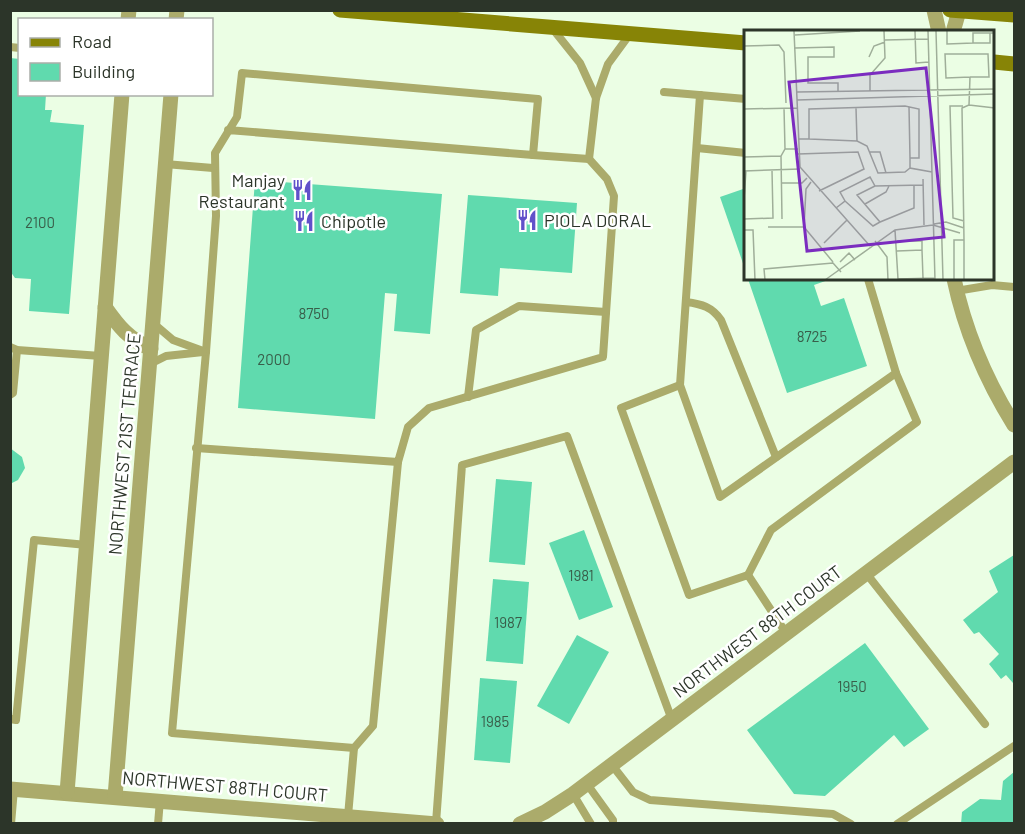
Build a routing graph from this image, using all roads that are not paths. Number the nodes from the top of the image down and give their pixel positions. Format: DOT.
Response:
graph roads {
  1 [pos="339,10"];
  2 [pos="934,10"];
  3 [pos="950,10"];
  4 [pos="959,11"];
  5 [pos="1014,15"];
  6 [pos="551,27"];
  7 [pos="939,30"];
  8 [pos="954,30"];
  9 [pos="630,34"];
  10 [pos="744,43"];
  11 [pos="995,62"];
  12 [pos="1014,64"];
  13 [pos="663,93"];
  14 [pos="700,95"];
  15 [pos="122,96"];
  16 [pos="171,96"];
  17 [pos="596,98"];
  18 [pos="744,99"];
  19 [pos="228,130"];
  20 [pos="697,148"];
  21 [pos="744,153"];
  22 [pos="533,155"];
  23 [pos="589,159"];
  24 [pos="165,164"];
  25 [pos="213,168"];
  26 [pos="868,280"];
  27 [pos="955,285"];
  28 [pos="1014,287"];
  29 [pos="686,302"];
  30 [pos="105,307"];
  31 [pos="606,312"];
  32 [pos="153,323"];
  33 [pos="14,348"];
  34 [pos="206,352"];
  35 [pos="101,356"];
  36 [pos="150,356"];
  37 [pos="896,373"];
  38 [pos="680,385"];
  39 [pos="10,395"];
  40 [pos="468,397"];
  41 [pos="1013,418"];
  42 [pos="196,448"];
  43 [pos="776,457"];
  44 [pos="398,462"];
  45 [pos="1014,462"];
  46 [pos="87,545"];
  47 [pos="866,573"];
  48 [pos="748,575"];
  49 [pos="786,633"];
  50 [pos="10,719"];
  51 [pos="672,720"];
  52 [pos="985,724"];
  53 [pos="1014,746"];
  54 [pos="354,748"];
  55 [pos="612,765"];
  56 [pos="587,784"];
  57 [pos="12,789"];
  58 [pos="67,793"];
  59 [pos="573,794"];
  60 [pos="115,797"];
  61 [pos="160,800"];
  62 [pos="348,816"];
  63 [pos="405,822"];
  64 [pos="526,822"];
  65 [pos="436,823"];
  66 [pos="11,824"];
  67 [pos="158,824"];
  68 [pos="591,824"];
  69 [pos="613,824"];
  70 [pos="851,824"];
  71 [pos="897,824"];
  1 -- 6 [label="main road"];
  2 -- 7 [label="street"];
  3 -- 4 [label="main road"];
  4 -- 5 [label="main road"];
  4 -- 8 [label="street"];
  6 -- 9 [label="main road"];
  6 -- 17 [label="lane"];
  9 -- 10 [label="main road"];
  9 -- 17 [label="lane"];
  11 -- 12 [label="main road"];
  13 -- 14 [label="lane"];
  14 -- 18 [label="lane"];
  14 -- 20 [label="lane"];
  15 -- 30 [label="street, NORTHWEST 21ST TERRACE"];
  16 -- 24 [label="street, NORTHWEST 21ST TERRACE"];
  17 -- 23 [label="lane"];
  19 -- 22 [label="lane"];
  19 -- 22 [label="lane"];
  19 -- 25 [label="lane"];
  20 -- 21 [label="lane"];
  20 -- 29 [label="lane"];
  22 -- 23 [label="lane"];
  23 -- 31 [label="lane"];
  24 -- 25 [label="lane"];
  24 -- 32 [label="street, NORTHWEST 21ST TERRACE"];
  25 -- 34 [label="lane"];
  26 -- 37 [label="lane"];
  27 -- 28 [label="lane"];
  27 -- 41 [label="street"];
  29 -- 38 [label="lane"];
  29 -- 43 [label="lane"];
  30 -- 35 [label="street, NORTHWEST 21ST TERRACE"];
  30 -- 36 [label="street"];
  31 -- 40 [label="lane"];
  31 -- 40 [label="lane"];
  32 -- 34 [label="lane"];
  32 -- 36 [label="street, NORTHWEST 21ST TERRACE"];
  33 -- 35 [label="lane"];
  33 -- 39 [label="lane"];
  34 -- 36 [label="lane"];
  34 -- 42 [label="lane"];
  35 -- 46 [label="street, NORTHWEST 21ST TERRACE"];
  36 -- 60 [label="street, NORTHWEST 21ST TERRACE"];
  37 -- 43 [label="lane"];
  37 -- 48 [label="lane"];
  38 -- 43 [label="lane"];
  38 -- 48 [label="lane"];
  40 -- 44 [label="lane"];
  42 -- 44 [label="lane"];
  42 -- 54 [label="lane"];
  44 -- 54 [label="lane"];
  45 -- 47 [label="street, NORTHWEST 88TH COURT"];
  46 -- 50 [label="lane"];
  46 -- 58 [label="street, NORTHWEST 21ST TERRACE"];
  47 -- 49 [label="street, NORTHWEST 88TH COURT"];
  47 -- 52 [label="lane"];
  48 -- 49 [label="lane"];
  49 -- 51 [label="street, NORTHWEST 88TH COURT"];
  51 -- 55 [label="street, NORTHWEST 88TH COURT"];
  51 -- 65 [label="lane"];
  53 -- 71 [label="lane"];
  54 -- 62 [label="lane"];
  55 -- 56 [label="street, NORTHWEST 88TH COURT"];
  55 -- 70 [label="lane"];
  56 -- 59 [label="street, NORTHWEST 88TH COURT"];
  56 -- 69 [label="lane"];
  57 -- 58 [label="street, NORTHWEST 88TH COURT"];
  57 -- 66 [label="lane"];
  58 -- 60 [label="street, NORTHWEST 88TH COURT"];
  59 -- 64 [label="street, NORTHWEST 88TH COURT"];
  59 -- 68 [label="lane"];
  60 -- 61 [label="street, NORTHWEST 88TH COURT"];
  61 -- 62 [label="street, NORTHWEST 88TH COURT"];
  61 -- 67 [label="lane"];
  62 -- 63 [label="street, NORTHWEST 88TH COURT"];
  63 -- 65 [label="street, NORTHWEST 88TH COURT"];
}
